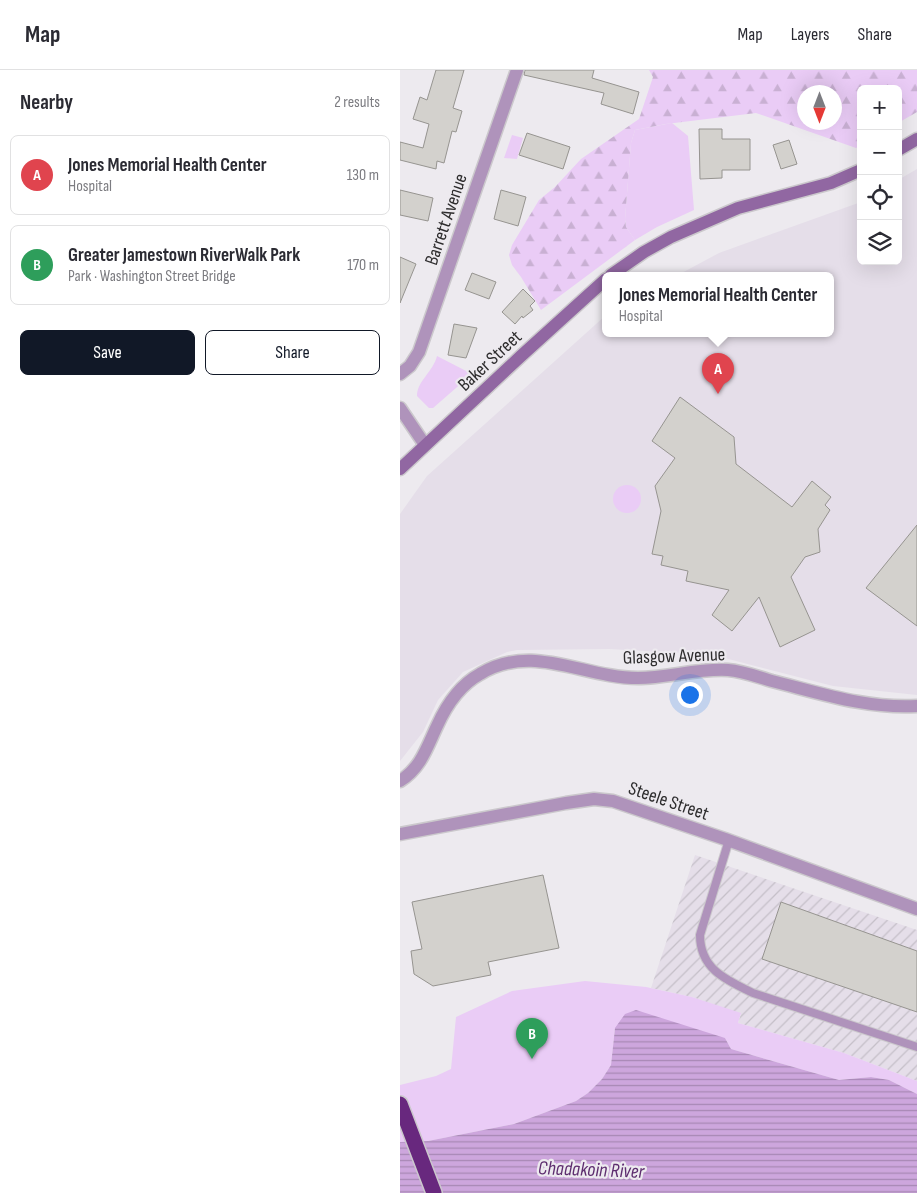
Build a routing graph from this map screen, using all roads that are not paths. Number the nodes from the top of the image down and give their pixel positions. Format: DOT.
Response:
graph roads {
  1 [pos="517,70"];
  2 [pos="917,139"];
  3 [pos="902,148"];
  4 [pos="857,172"];
  5 [pos="615,272"];
  6 [pos="602,282"];
  7 [pos="400,374"];
  8 [pos="400,408"];
  9 [pos="425,445"];
  10 [pos="400,469"];
  11 [pos="917,706"];
  12 [pos="400,781"];
  13 [pos="400,834"];
  14 [pos="729,840"];
  15 [pos="917,909"];
  16 [pos="917,1047"];
  17 [pos="400,1104"];
  18 [pos="434,1193"];
  1 -- 7 [label="street, Barrett Avenue"];
  2 -- 3 [label="street"];
  4 -- 5 [label="street"];
  6 -- 9 [label="street, Baker Street"];
  8 -- 9 [label="street"];
  9 -- 10 [label="street, Baker Street"];
  11 -- 12 [label="street, Glasgow Avenue"];
  13 -- 14 [label="street, Steele Street"];
  14 -- 15 [label="street, Steele Street"];
  14 -- 16 [label="lane"];
  17 -- 18 [label="highway"];
}
